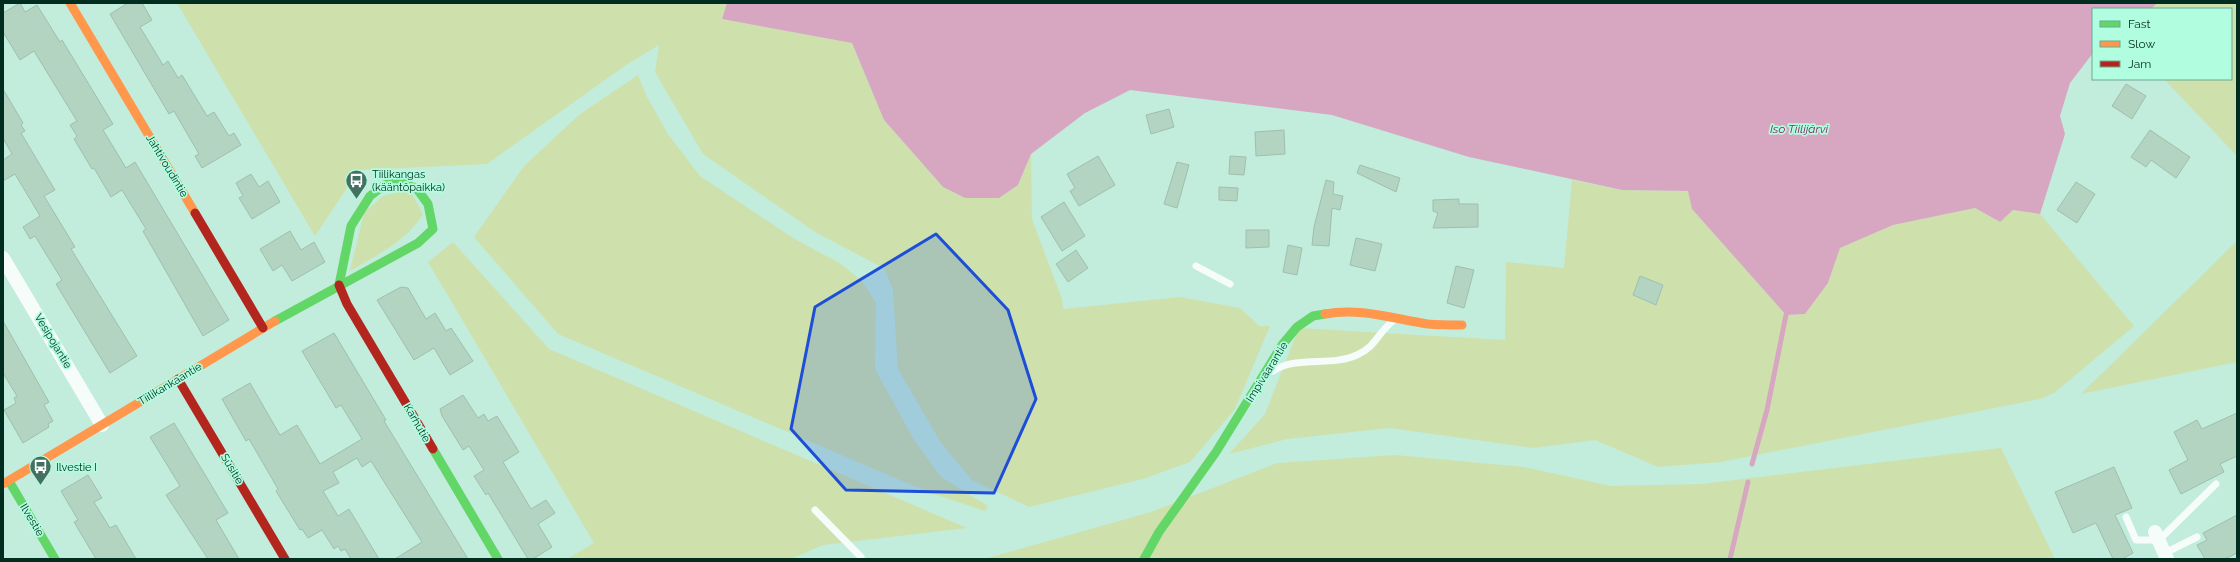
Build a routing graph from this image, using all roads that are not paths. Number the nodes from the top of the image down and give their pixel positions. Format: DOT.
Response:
graph roads {
  1 [pos="70,3"];
  2 [pos="3,258"];
  3 [pos="1196,266"];
  4 [pos="1230,284"];
  5 [pos="339,286"];
  6 [pos="1395,320"];
  7 [pos="1462,325"];
  8 [pos="263,328"];
  9 [pos="178,379"];
  10 [pos="1262,379"];
  11 [pos="102,425"];
  12 [pos="6,483"];
  13 [pos="2216,484"];
  14 [pos="815,510"];
  15 [pos="2126,518"];
  16 [pos="2157,536"];
  17 [pos="2197,537"];
  18 [pos="2166,556"];
  19 [pos="861,557"];
  20 [pos="55,559"];
  21 [pos="285,559"];
  22 [pos="498,559"];
  23 [pos="1144,559"];
  1 -- 8 [label="street, Jahtivoudintie"];
  2 -- 11 [label="street, Vesipojantie"];
  3 -- 4 [label="lane"];
  5 -- 5 [label="street, Tiilikankaantie"];
  5 -- 8 [label="street, Tiilikankaantie"];
  5 -- 22 [label="street, Karhutie"];
  6 -- 7 [label="street, Impivaarantie"];
  6 -- 10 [label="lane"];
  6 -- 10 [label="street, Impivaarantie"];
  8 -- 9 [label="street, Tiilikankaantie"];
  9 -- 11 [label="street, Tiilikankaantie"];
  9 -- 21 [label="street, Susitie"];
  10 -- 23 [label="street, Impivaarantie"];
  11 -- 12 [label="street, Tiilikankaantie"];
  12 -- 20 [label="street, Ilvestie"];
  13 -- 16 [label="lane"];
  14 -- 19 [label="lane"];
  15 -- 16 [label="lane"];
  16 -- 18 [label="street"];
  17 -- 18 [label="lane"];
}
